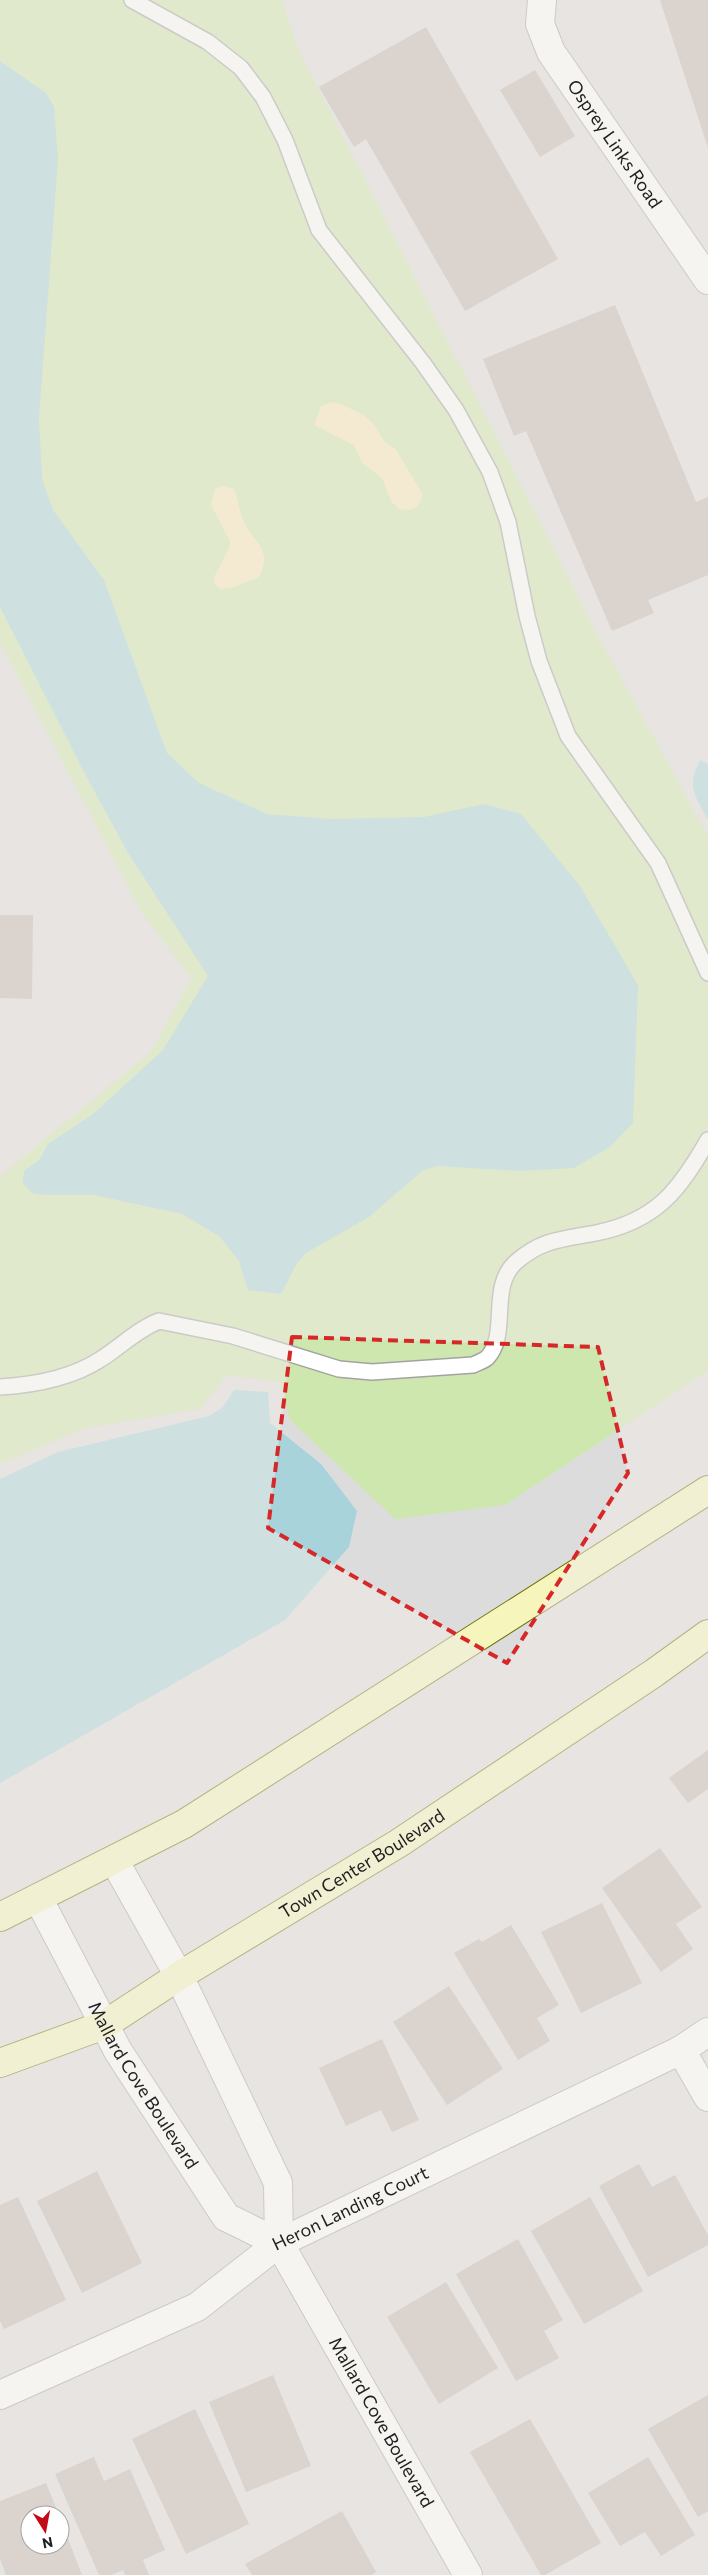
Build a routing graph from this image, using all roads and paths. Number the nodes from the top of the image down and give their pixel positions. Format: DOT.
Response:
graph roads {
  1 [pos="132,0"];
  2 [pos="542,0"];
  3 [pos="708,280"];
  4 [pos="708,973"];
  5 [pos="708,1140"];
  6 [pos="0,1388"];
  7 [pos="708,1490"];
  8 [pos="708,1634"];
  9 [pos="114,1860"];
  10 [pos="38,1898"];
  11 [pos="0,1917"];
  12 [pos="179,1976"];
  13 [pos="104,2025"];
  14 [pos="708,2032"];
  15 [pos="681,2050"];
  16 [pos="0,2063"];
  17 [pos="708,2098"];
  18 [pos="279,2244"];
  19 [pos="0,2396"];
  20 [pos="468,2575"];
  1 -- 4 [label="lane"];
  2 -- 3 [label="street, Osprey Links Road"];
  5 -- 6 [label="lane"];
  7 -- 9 [label="main road"];
  8 -- 12 [label="main road, Town Center Boulevard"];
  9 -- 10 [label="main road"];
  9 -- 12 [label="street, Mallard Cove Boulevard"];
  10 -- 11 [label="main road"];
  10 -- 13 [label="street, Mallard Cove Boulevard"];
  12 -- 13 [label="main road, Town Center Boulevard"];
  12 -- 18 [label="street, Mallard Cove Boulevard"];
  13 -- 16 [label="main road, Town Center Boulevard"];
  13 -- 18 [label="street, Mallard Cove Boulevard"];
  14 -- 15 [label="street, Heron Landing Court"];
  15 -- 17 [label="street"];
  15 -- 18 [label="street, Heron Landing Court"];
  18 -- 19 [label="street, Heron Landing Court"];
  18 -- 20 [label="street, Mallard Cove Boulevard"];
}
